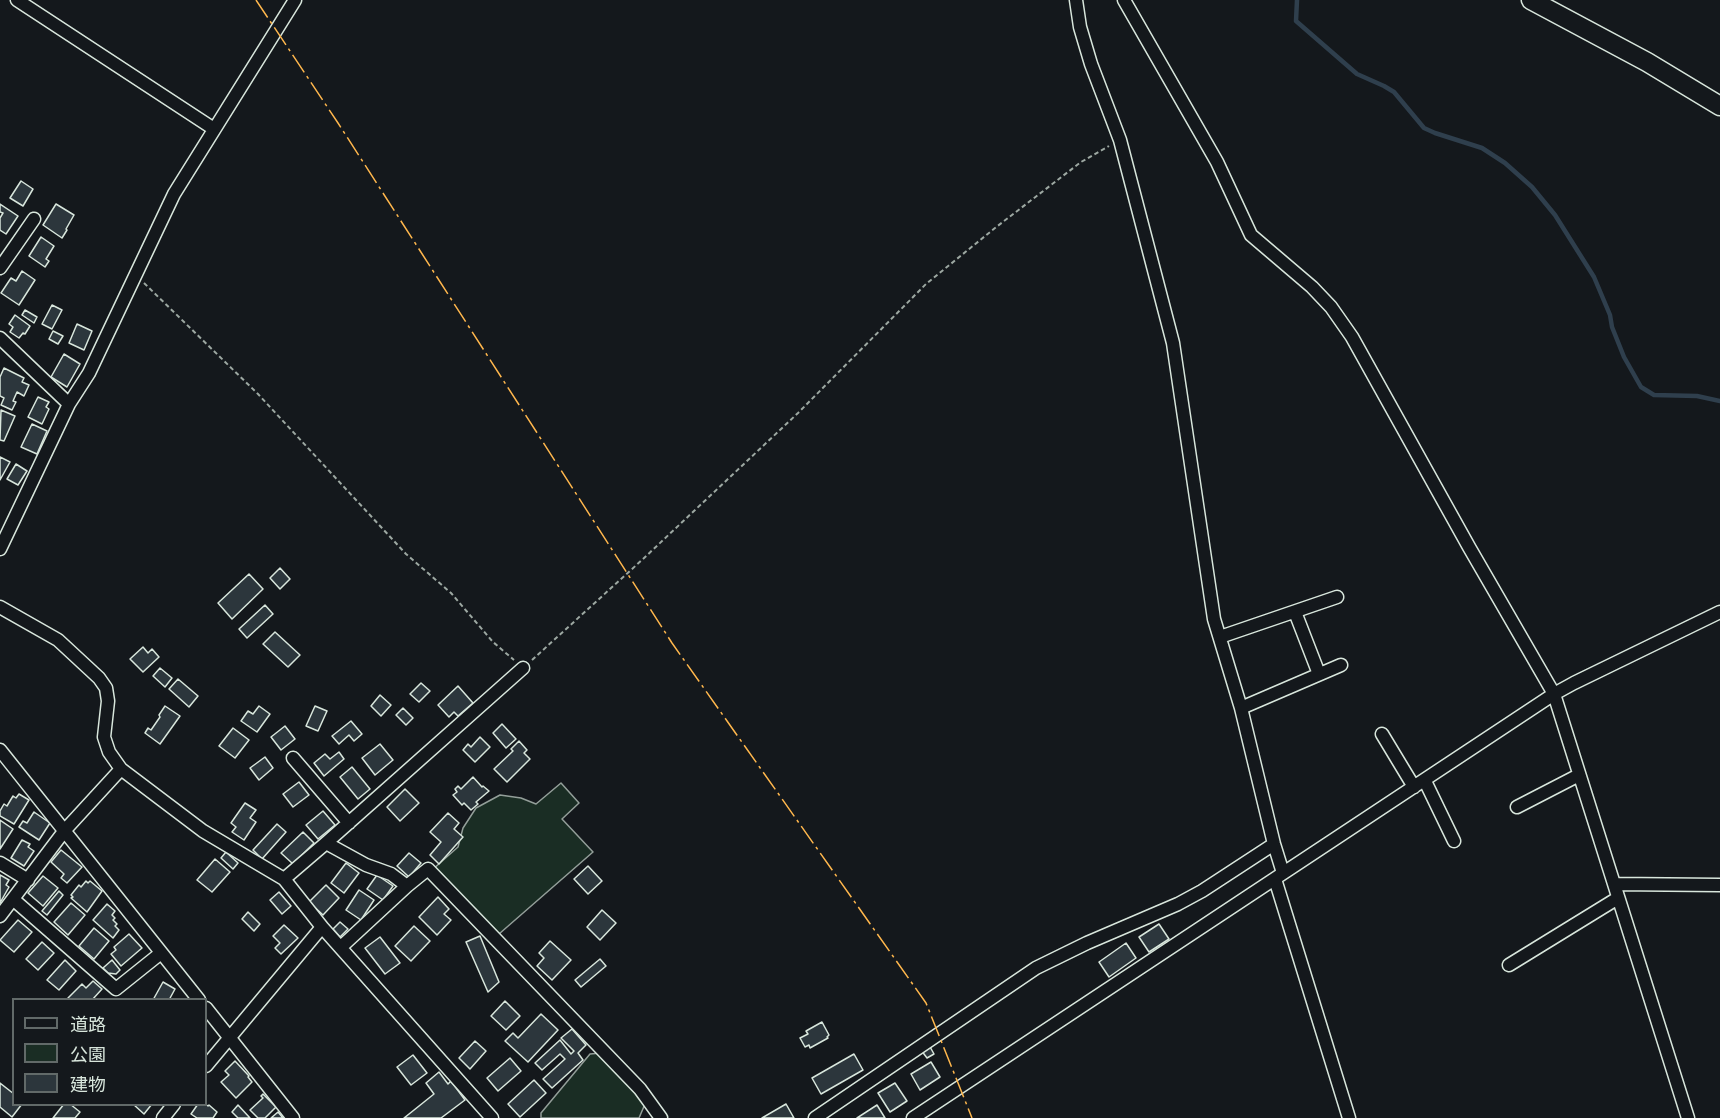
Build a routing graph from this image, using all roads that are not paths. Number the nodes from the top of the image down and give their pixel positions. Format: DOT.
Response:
graph roads {
  1 [pos="17,0"];
  2 [pos="295,0"];
  3 [pos="1076,0"];
  4 [pos="1124,0"];
  5 [pos="1531,0"];
  6 [pos="1720,106"];
  7 [pos="214,129"];
  8 [pos="34,219"];
  9 [pos="0,268"];
  10 [pos="0,338"];
  11 [pos="69,404"];
  12 [pos="1,544"];
  13 [pos="1337,597"];
  14 [pos="0,607"];
  15 [pos="1296,612"];
  16 [pos="1718,617"];
  17 [pos="1220,637"];
  18 [pos="1341,665"];
  19 [pos="523,668"];
  20 [pos="1319,674"];
  21 [pos="1554,694"];
  22 [pos="1240,708"];
  23 [pos="1382,734"];
  24 [pos="0,750"];
  25 [pos="293,758"];
  26 [pos="121,769"];
  27 [pos="1579,775"];
  28 [pos="1419,784"];
  29 [pos="1517,807"];
  30 [pos="349,823"];
  31 [pos="65,830"];
  32 [pos="1454,841"];
  33 [pos="326,843"];
  34 [pos="1274,844"];
  35 [pos="0,863"];
  36 [pos="1279,876"];
  37 [pos="284,879"];
  38 [pos="28,880"];
  39 [pos="1614,884"];
  40 [pos="1720,885"];
  41 [pos="407,886"];
  42 [pos="1618,898"];
  43 [pos="14,900"];
  44 [pos="0,916"];
  45 [pos="322,927"];
  46 [pos="340,947"];
  47 [pos="161,953"];
  48 [pos="1509,965"];
  49 [pos="198,998"];
  50 [pos="207,1009"];
  51 [pos="229,1037"];
  52 [pos="207,1065"];
  53 [pos="172,1106"];
  54 [pos="163,1118"];
  55 [pos="293,1118"];
  56 [pos="492,1118"];
  57 [pos="661,1118"];
  58 [pos="815,1118"];
  59 [pos="913,1118"];
  60 [pos="1349,1118"];
  61 [pos="1688,1118"];
  1 -- 7 [label="street"];
  2 -- 7 [label="street"];
  3 -- 17 [label="street"];
  4 -- 21 [label="street"];
  5 -- 6 [label="street"];
  7 -- 11 [label="street"];
  8 -- 9 [label="street"];
  10 -- 11 [label="street"];
  11 -- 12 [label="street"];
  13 -- 15 [label="street"];
  14 -- 26 [label="street"];
  15 -- 17 [label="street"];
  15 -- 20 [label="street"];
  16 -- 21 [label="street"];
  17 -- 22 [label="street"];
  18 -- 20 [label="street"];
  19 -- 30 [label="street"];
  20 -- 22 [label="street"];
  21 -- 27 [label="street"];
  21 -- 28 [label="street"];
  22 -- 34 [label="street"];
  23 -- 28 [label="street"];
  24 -- 31 [label="street"];
  25 -- 30 [label="street"];
  26 -- 31 [label="street"];
  26 -- 37 [label="street"];
  27 -- 29 [label="street"];
  27 -- 39 [label="street"];
  28 -- 32 [label="street"];
  28 -- 36 [label="street"];
  30 -- 33 [label="street"];
  31 -- 38 [label="street"];
  31 -- 47 [label="street"];
  33 -- 37 [label="street"];
  33 -- 41 [label="street"];
  34 -- 36 [label="street"];
  34 -- 58 [label="street"];
  35 -- 38 [label="street"];
  36 -- 59 [label="street"];
  36 -- 60 [label="street"];
  37 -- 45 [label="street"];
  38 -- 43 [label="street"];
  39 -- 40 [label="street"];
  39 -- 42 [label="street"];
  41 -- 46 [label="street"];
  41 -- 57 [label="street"];
  42 -- 48 [label="street"];
  42 -- 61 [label="street"];
  43 -- 44 [label="street"];
  43 -- 47 [label="street"];
  45 -- 46 [label="street"];
  45 -- 51 [label="street"];
  46 -- 56 [label="street"];
  47 -- 49 [label="street"];
  50 -- 51 [label="street"];
  51 -- 52 [label="street"];
  51 -- 55 [label="street"];
  53 -- 54 [label="street"];
}
